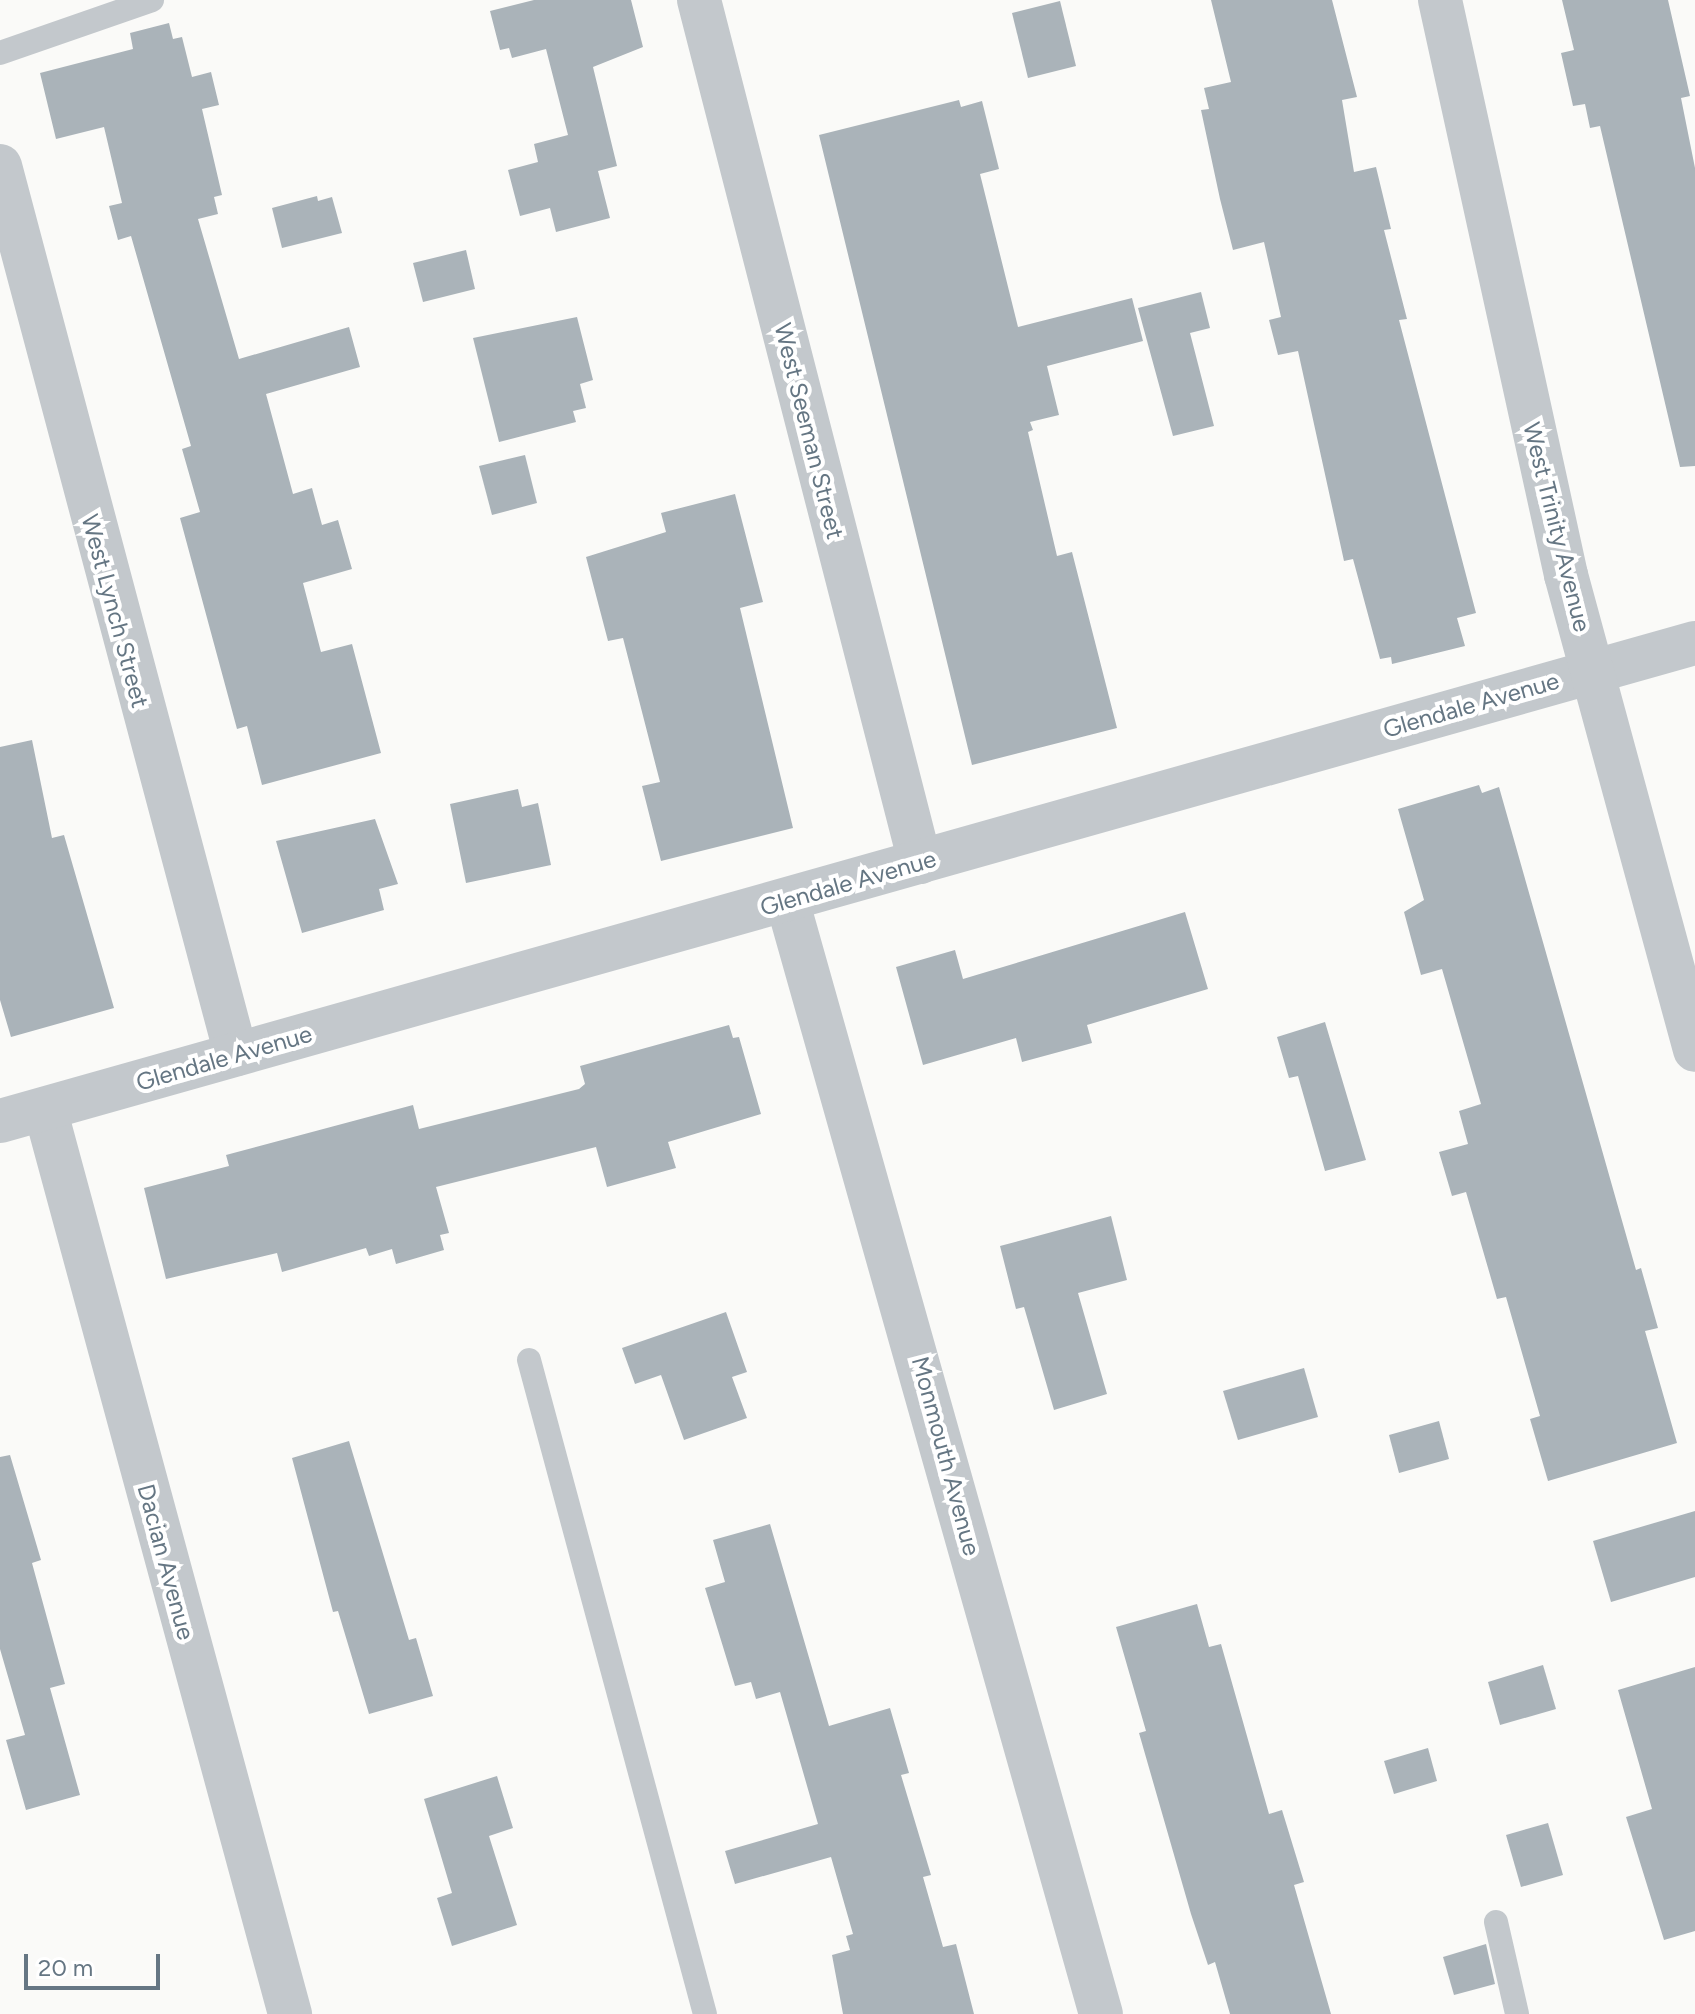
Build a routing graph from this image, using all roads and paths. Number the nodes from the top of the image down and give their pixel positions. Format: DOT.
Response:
graph roads {
  1 [pos="152,0"];
  2 [pos="699,0"];
  3 [pos="1440,0"];
  4 [pos="0,53"];
  5 [pos="0,166"];
  6 [pos="1695,643"];
  7 [pos="1593,671"];
  8 [pos="920,862"];
  9 [pos="787,900"];
  10 [pos="1695,1050"];
  11 [pos="236,1054"];
  12 [pos="45,1109"];
  13 [pos="0,1121"];
  14 [pos="529,1360"];
  15 [pos="1496,1922"];
  16 [pos="290,2014"];
  17 [pos="705,2014"];
  18 [pos="1101,2014"];
  19 [pos="1517,2014"];
  1 -- 4 [label="lane"];
  2 -- 8 [label="street, West Seeman Street"];
  3 -- 7 [label="street, West Trinity Avenue"];
  5 -- 11 [label="street, West Lynch Street"];
  6 -- 7 [label="street, Glendale Avenue"];
  7 -- 8 [label="street, Glendale Avenue"];
  7 -- 10 [label="street, West Trinity Avenue"];
  8 -- 9 [label="street, Glendale Avenue"];
  9 -- 11 [label="street, Glendale Avenue"];
  9 -- 18 [label="street, Monmouth Avenue"];
  11 -- 12 [label="street, Glendale Avenue"];
  12 -- 13 [label="street, Glendale Avenue"];
  12 -- 16 [label="street, Dacian Avenue"];
  14 -- 17 [label="lane"];
  15 -- 19 [label="lane"];
}
